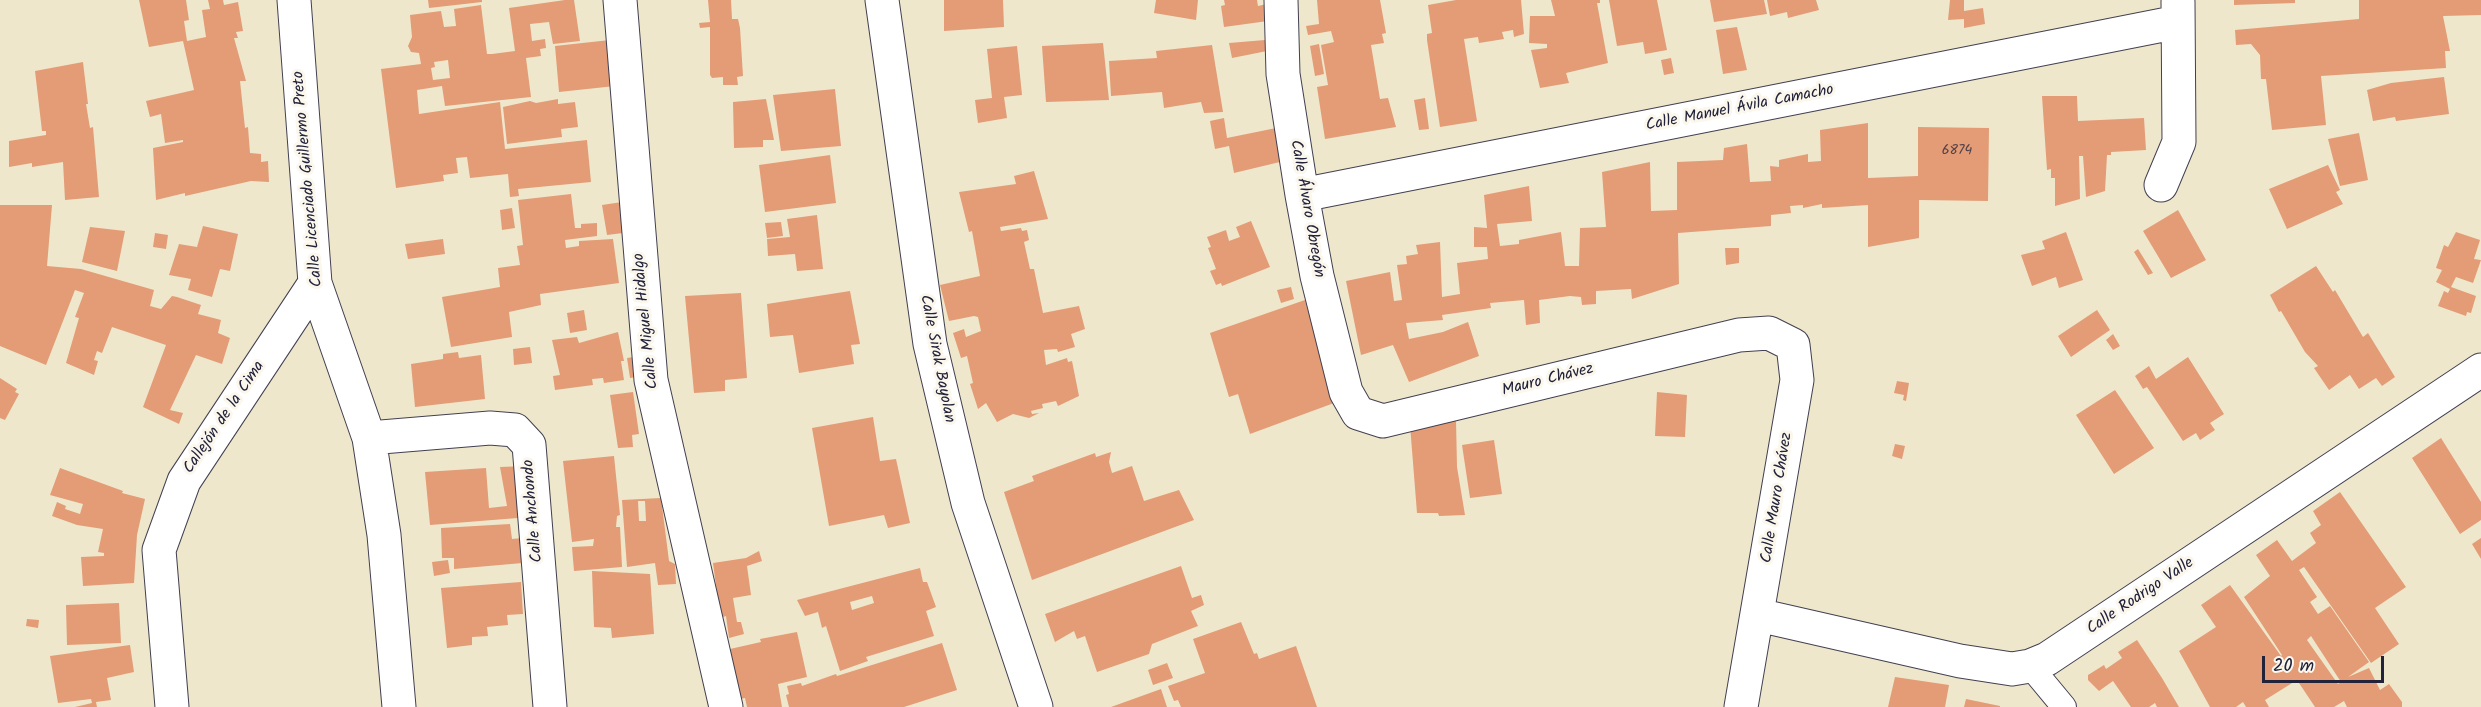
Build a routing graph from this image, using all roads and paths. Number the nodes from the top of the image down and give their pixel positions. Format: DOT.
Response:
graph roads {
  1 [pos="294,0"];
  2 [pos="620,0"];
  3 [pos="882,0"];
  4 [pos="1281,0"];
  5 [pos="2178,11"];
  6 [pos="2161,185"];
  7 [pos="1302,195"];
  8 [pos="315,283"];
  9 [pos="1739,335"];
  10 [pos="2481,370"];
  11 [pos="1358,413"];
  12 [pos="369,438"];
  13 [pos="1758,615"];
  14 [pos="2030,666"];
  15 [pos="172,707"];
  16 [pos="399,707"];
  17 [pos="550,707"];
  18 [pos="726,707"];
  19 [pos="1036,707"];
  20 [pos="1741,707"];
  21 [pos="2064,707"];
  1 -- 8 [label="street, Calle Licenciado Guillermo Preto"];
  2 -- 18 [label="street, Calle Miguel Hidalgo"];
  3 -- 19 [label="street, Calle Sirak Bayolan"];
  4 -- 7 [label="street, Calle Álvaro Obregón"];
  5 -- 6 [label="street"];
  5 -- 7 [label="street, Calle Manuel Ávila Camacho"];
  7 -- 11 [label="street, Calle Álvaro Obregón"];
  8 -- 12 [label="street, Calle Licenciado Guillermo Preto"];
  8 -- 15 [label="street, Callejón de la Cima"];
  9 -- 11 [label="street, Mauro Chávez"];
  9 -- 13 [label="street, Calle Mauro Chávez"];
  10 -- 14 [label="street, Calle Rodrigo Valle"];
  12 -- 16 [label="street, Calle Licenciado Guillermo Preto"];
  12 -- 17 [label="street, Calle Anchondo"];
  13 -- 14 [label="street, Calle Rodrigo Valle"];
  13 -- 20 [label="street, Calle Mauro Chávez"];
  14 -- 21 [label="lane"];
}
